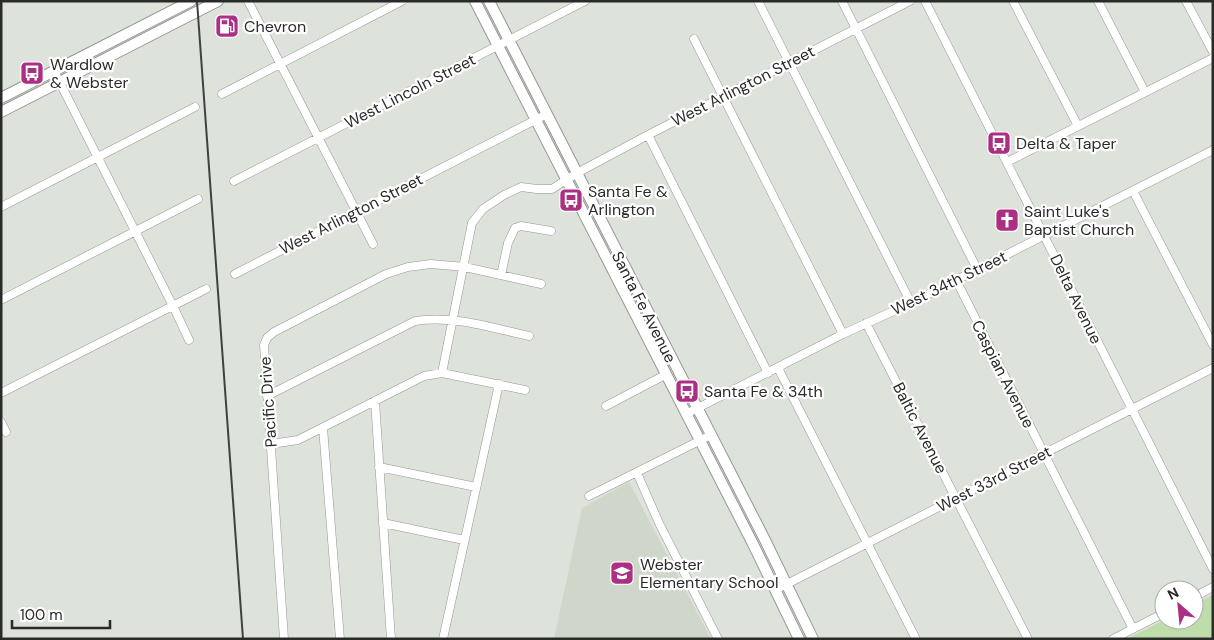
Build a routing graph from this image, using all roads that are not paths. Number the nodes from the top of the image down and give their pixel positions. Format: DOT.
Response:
graph roads {
  1 [pos="191,1"];
  2 [pos="218,1"];
  3 [pos="248,1"];
  4 [pos="402,1"];
  5 [pos="475,1"];
  6 [pos="490,1"];
  7 [pos="585,1"];
  8 [pos="758,1"];
  9 [pos="842,1"];
  10 [pos="910,1"];
  11 [pos="926,1"];
  12 [pos="1013,1"];
  13 [pos="1098,1"];
  14 [pos="1186,1"];
  15 [pos="856,29"];
  16 [pos="694,38"];
  17 [pos="510,40"];
  18 [pos="498,46"];
  19 [pos="1213,52"];
  20 [pos="1213,58"];
  21 [pos="789,63"];
  22 [pos="280,64"];
  23 [pos="54,71"];
  24 [pos="60,82"];
  25 [pos="1145,92"];
  26 [pos="222,94"];
  27 [pos="723,96"];
  28 [pos="1,98"];
  29 [pos="195,107"];
  30 [pos="1,112"];
  31 [pos="547,114"];
  32 [pos="536,120"];
  33 [pos="1078,126"];
  34 [pos="648,135"];
  35 [pos="318,138"];
  36 [pos="1213,150"];
  37 [pos="99,157"];
  38 [pos="1007,162"];
  39 [pos="577,172"];
  40 [pos="566,179"];
  41 [pos="234,181"];
  42 [pos="1133,191"];
  43 [pos="198,200"];
  44 [pos="1,207"];
  45 [pos="356,212"];
  46 [pos="136,231"];
  47 [pos="551,231"];
  48 [pos="1044,235"];
  49 [pos="373,244"];
  50 [pos="465,268"];
  51 [pos="977,269"];
  52 [pos="235,274"];
  53 [pos="501,275"];
  54 [pos="956,280"];
  55 [pos="541,284"];
  56 [pos="206,289"];
  57 [pos="1,300"];
  58 [pos="911,303"];
  59 [pos="173,306"];
  60 [pos="454,319"];
  61 [pos="866,323"];
  62 [pos="843,334"];
  63 [pos="529,336"];
  64 [pos="189,340"];
  65 [pos="1213,345"];
  66 [pos="778,368"];
  67 [pos="1213,368"];
  68 [pos="676,369"];
  69 [pos="442,373"];
  70 [pos="768,373"];
  71 [pos="665,375"];
  72 [pos="499,384"];
  73 [pos="524,390"];
  74 [pos="1,393"];
  75 [pos="267,396"];
  76 [pos="375,401"];
  77 [pos="606,406"];
  78 [pos="697,409"];
  79 [pos="1131,410"];
  80 [pos="686,414"];
  81 [pos="1,422"];
  82 [pos="323,428"];
  83 [pos="6,432"];
  84 [pos="711,435"];
  85 [pos="700,441"];
  86 [pos="271,444"];
  87 [pos="1044,454"];
  88 [pos="379,467"];
  89 [pos="637,473"];
  90 [pos="476,487"];
  91 [pos="589,496"];
  92 [pos="956,498"];
  93 [pos="383,523"];
  94 [pos="464,540"];
  95 [pos="868,543"];
  96 [pos="1213,569"];
  97 [pos="786,584"];
  98 [pos="775,590"];
  99 [pos="1154,618"];
  100 [pos="1133,629"];
  101 [pos="284,639"];
  102 [pos="340,639"];
  103 [pos="391,639"];
  104 [pos="442,639"];
  105 [pos="718,639"];
  106 [pos="798,639"];
  107 [pos="813,639"];
  108 [pos="916,639"];
  109 [pos="1028,639"];
  110 [pos="1113,639"];
  1 -- 23 [label="main road"];
  2 -- 24 [label="main road"];
  3 -- 22 [label="street"];
  4 -- 22 [label="street"];
  5 -- 18 [label="main road, Santa Fe Avenue"];
  6 -- 17 [label="main road, Santa Fe Avenue"];
  7 -- 17 [label="street, West Lincoln Street"];
  8 -- 21 [label="street"];
  9 -- 15 [label="street"];
  10 -- 15 [label="street, West Arlington Street"];
  11 -- 38 [label="street, Delta Avenue"];
  12 -- 33 [label="street"];
  13 -- 25 [label="street"];
  14 -- 19 [label="street"];
  15 -- 21 [label="street, West Arlington Street"];
  15 -- 51 [label="street"];
  16 -- 27 [label="street"];
  17 -- 18 [label="street, West Lincoln Street"];
  17 -- 31 [label="main road, Santa Fe Avenue"];
  18 -- 32 [label="main road, Santa Fe Avenue"];
  18 -- 35 [label="street, West Lincoln Street"];
  20 -- 25 [label="street"];
  21 -- 27 [label="street, West Arlington Street"];
  21 -- 58 [label="street"];
  22 -- 26 [label="street"];
  22 -- 35 [label="street"];
  23 -- 24 [label="street"];
  23 -- 28 [label="main road"];
  24 -- 30 [label="main road"];
  24 -- 37 [label="street"];
  25 -- 33 [label="street"];
  27 -- 34 [label="street, West Arlington Street"];
  27 -- 62 [label="street"];
  29 -- 37 [label="street"];
  31 -- 32 [label="street, West Arlington Street"];
  31 -- 39 [label="main road, Santa Fe Avenue"];
  32 -- 40 [label="main road, Santa Fe Avenue"];
  32 -- 45 [label="street, West Arlington Street"];
  33 -- 38 [label="street"];
  34 -- 39 [label="street, West Arlington Street"];
  34 -- 70 [label="street"];
  35 -- 41 [label="street, West Lincoln Street"];
  35 -- 45 [label="street"];
  36 -- 42 [label="street, West 34th Street"];
  37 -- 44 [label="street"];
  37 -- 46 [label="street"];
  38 -- 48 [label="street, Delta Avenue"];
  39 -- 40 [label="street, West Arlington Street"];
  39 -- 68 [label="main road, Santa Fe Avenue"];
  40 -- 50 [label="street, West Arlington Street"];
  40 -- 71 [label="main road, Santa Fe Avenue"];
  42 -- 48 [label="street, West 34th Street"];
  42 -- 65 [label="street"];
  43 -- 46 [label="street"];
  45 -- 49 [label="street"];
  45 -- 52 [label="street, West Arlington Street"];
  46 -- 57 [label="street"];
  46 -- 59 [label="street"];
  47 -- 53 [label="street"];
  48 -- 51 [label="street, West 34th Street"];
  48 -- 79 [label="street, Delta Avenue"];
  50 -- 53 [label="street, Pacific Drive"];
  50 -- 60 [label="street, West Arlington Street"];
  50 -- 75 [label="street, Pacific Drive"];
  51 -- 54 [label="street, West 34th Street"];
  53 -- 55 [label="street, Pacific Drive"];
  54 -- 58 [label="street, West 34th Street"];
  54 -- 87 [label="street, Caspian Avenue"];
  56 -- 59 [label="street"];
  58 -- 61 [label="street, West 34th Street"];
  59 -- 64 [label="street"];
  59 -- 74 [label="street"];
  60 -- 63 [label="street"];
  60 -- 69 [label="street, West Arlington Street"];
  60 -- 75 [label="street"];
  61 -- 62 [label="street, West 34th Street"];
  61 -- 92 [label="street, Baltic Avenue"];
  62 -- 66 [label="street, West 34th Street"];
  66 -- 70 [label="street, West 34th Street"];
  66 -- 95 [label="street"];
  67 -- 79 [label="street, West 33rd Street"];
  68 -- 71 [label="main road"];
  68 -- 78 [label="main road, Santa Fe Avenue"];
  69 -- 72 [label="street"];
  69 -- 76 [label="street"];
  70 -- 78 [label="street, West 34th Street"];
  71 -- 77 [label="street"];
  71 -- 80 [label="main road, Santa Fe Avenue"];
  72 -- 73 [label="street"];
  72 -- 90 [label="street"];
  75 -- 86 [label="street, Pacific Drive"];
  76 -- 82 [label="street"];
  76 -- 88 [label="street"];
  78 -- 80 [label="street, West 34th Street"];
  78 -- 84 [label="main road, Santa Fe Avenue"];
  79 -- 87 [label="street, West 33rd Street"];
  79 -- 96 [label="street, Delta Avenue"];
  80 -- 85 [label="main road, Santa Fe Avenue"];
  81 -- 83 [label="street"];
  82 -- 86 [label="street"];
  82 -- 102 [label="street"];
  84 -- 85 [label="street"];
  84 -- 97 [label="main road, Santa Fe Avenue"];
  85 -- 89 [label="street"];
  85 -- 98 [label="main road, Santa Fe Avenue"];
  86 -- 101 [label="street, Pacific Drive"];
  87 -- 92 [label="street, West 33rd Street"];
  87 -- 100 [label="street, Caspian Avenue"];
  88 -- 90 [label="street"];
  88 -- 93 [label="street"];
  89 -- 91 [label="street"];
  89 -- 105 [label="street"];
  90 -- 94 [label="street"];
  92 -- 95 [label="street, West 33rd Street"];
  92 -- 109 [label="street, Baltic Avenue"];
  93 -- 94 [label="street"];
  93 -- 103 [label="street"];
  94 -- 104 [label="street"];
  95 -- 97 [label="street, West 33rd Street"];
  95 -- 108 [label="street"];
  97 -- 98 [label="street, West 33rd Street"];
  97 -- 107 [label="main road, Santa Fe Avenue"];
  98 -- 106 [label="main road, Santa Fe Avenue"];
  99 -- 100 [label="street"];
  100 -- 110 [label="street"];
}
